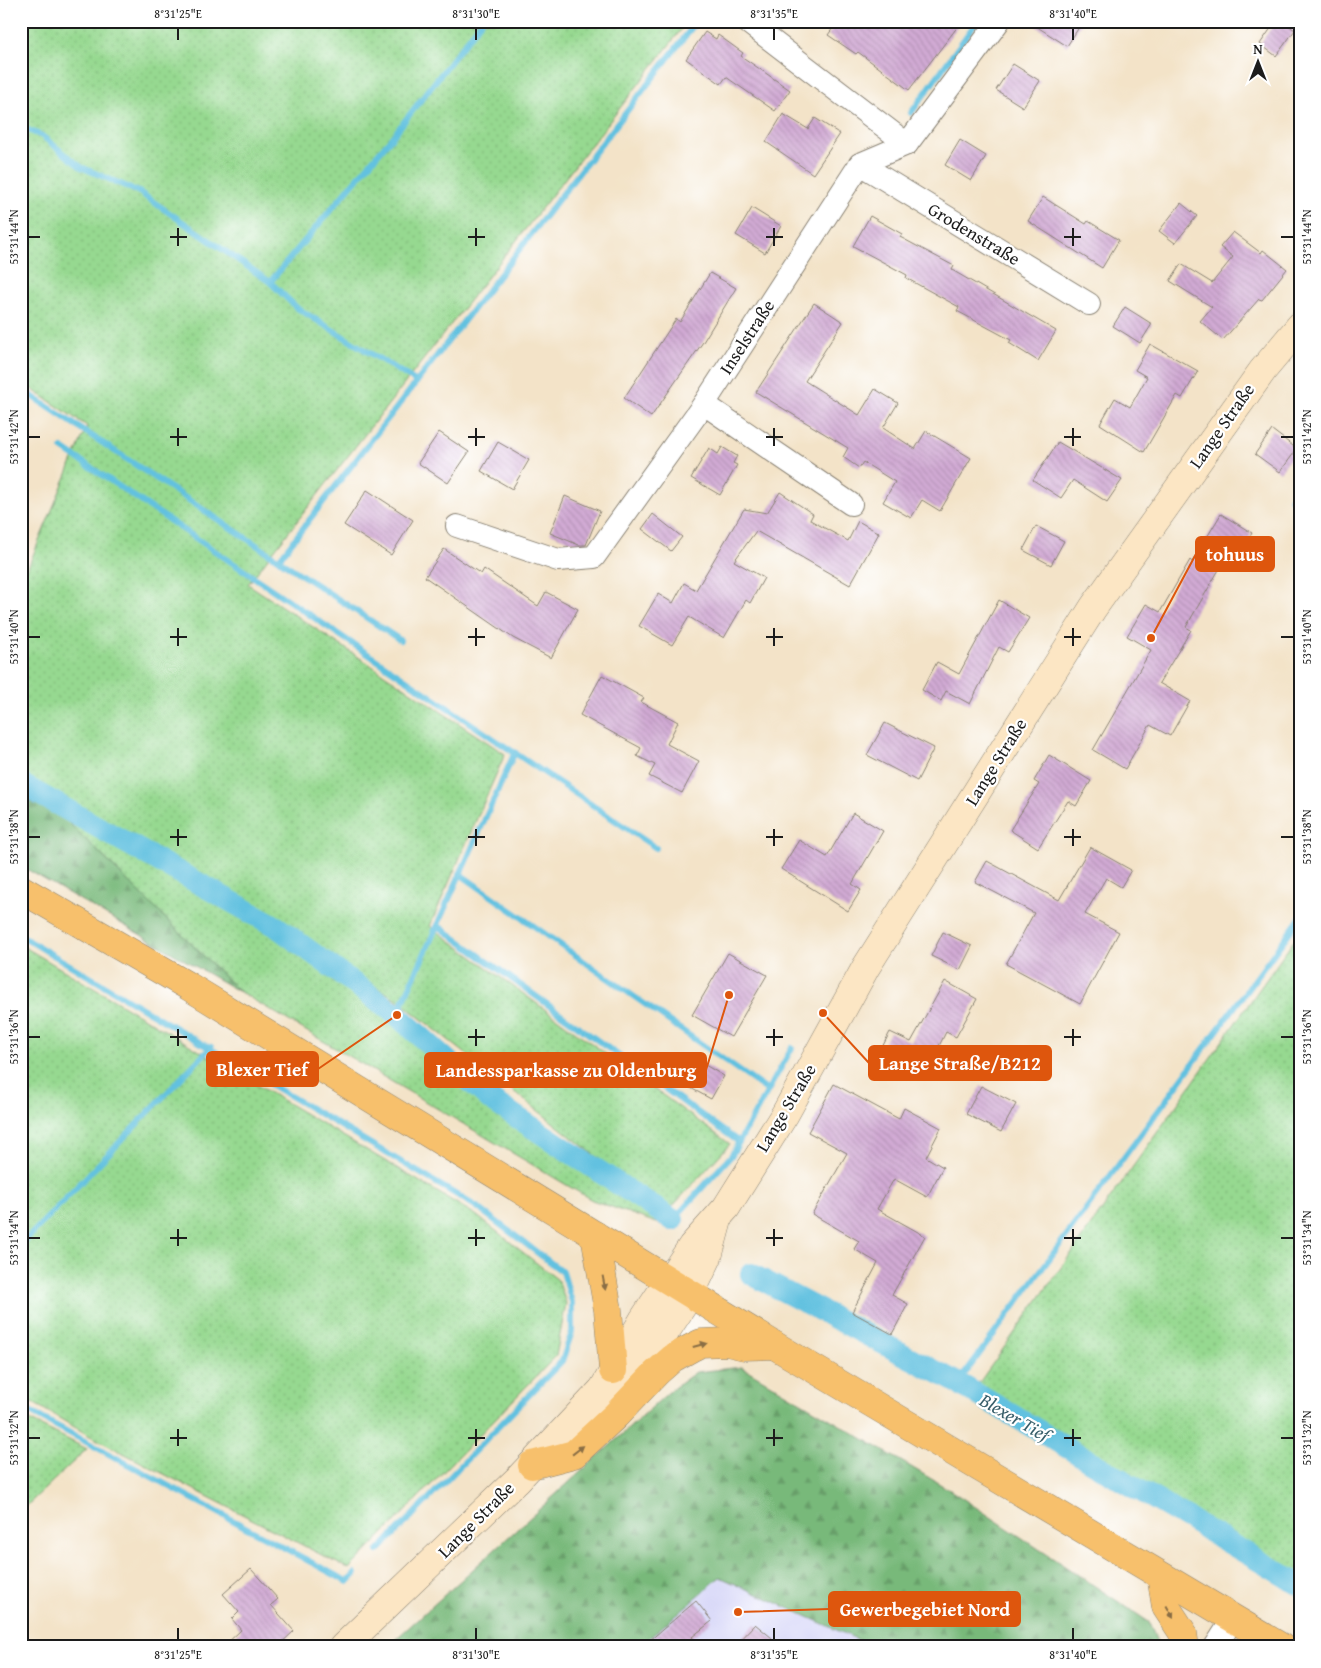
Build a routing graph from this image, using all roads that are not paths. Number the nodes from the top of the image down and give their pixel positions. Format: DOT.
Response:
graph roads {
  1 [pos="746,21"];
  2 [pos="998,21"];
  3 [pos="907,144"];
  4 [pos="860,164"];
  5 [pos="1089,304"];
  6 [pos="1300,326"];
  7 [pos="704,404"];
  8 [pos="851,504"];
  9 [pos="457,526"];
  10 [pos="21,889"];
  11 [pos="595,1235"];
  12 [pos="680,1286"];
  13 [pos="774,1344"];
  14 [pos="608,1379"];
  15 [pos="532,1465"];
  16 [pos="1162,1576"];
  17 [pos="1233,1619"];
  18 [pos="1271,1644"];
  19 [pos="343,1647"];
  20 [pos="1185,1647"];
  21 [pos="1215,1647"];
  1 -- 3 [label="street"];
  2 -- 3 [label="street"];
  3 -- 4 [label="street"];
  4 -- 5 [label="street, Grodenstraße"];
  4 -- 7 [label="street, Inselstraße"];
  6 -- 12 [label="street, Lange Straße"];
  7 -- 8 [label="street"];
  7 -- 9 [label="street, Inselstraße"];
  10 -- 11 [label="main road"];
  11 -- 12 [label="main road"];
  11 -- 14 [label="main road, one-way"];
  12 -- 13 [label="main road"];
  12 -- 14 [label="street, Lange Straße"];
  15 -- 13 [label="main road, one-way"];
  13 -- 16 [label="main road"];
  14 -- 15 [label="street, Lange Straße"];
  15 -- 19 [label="street, Lange Straße"];
  16 -- 17 [label="main road"];
  16 -- 20 [label="main road, one-way"];
  17 -- 18 [label="main road"];
  17 -- 21 [label="street"];
}
